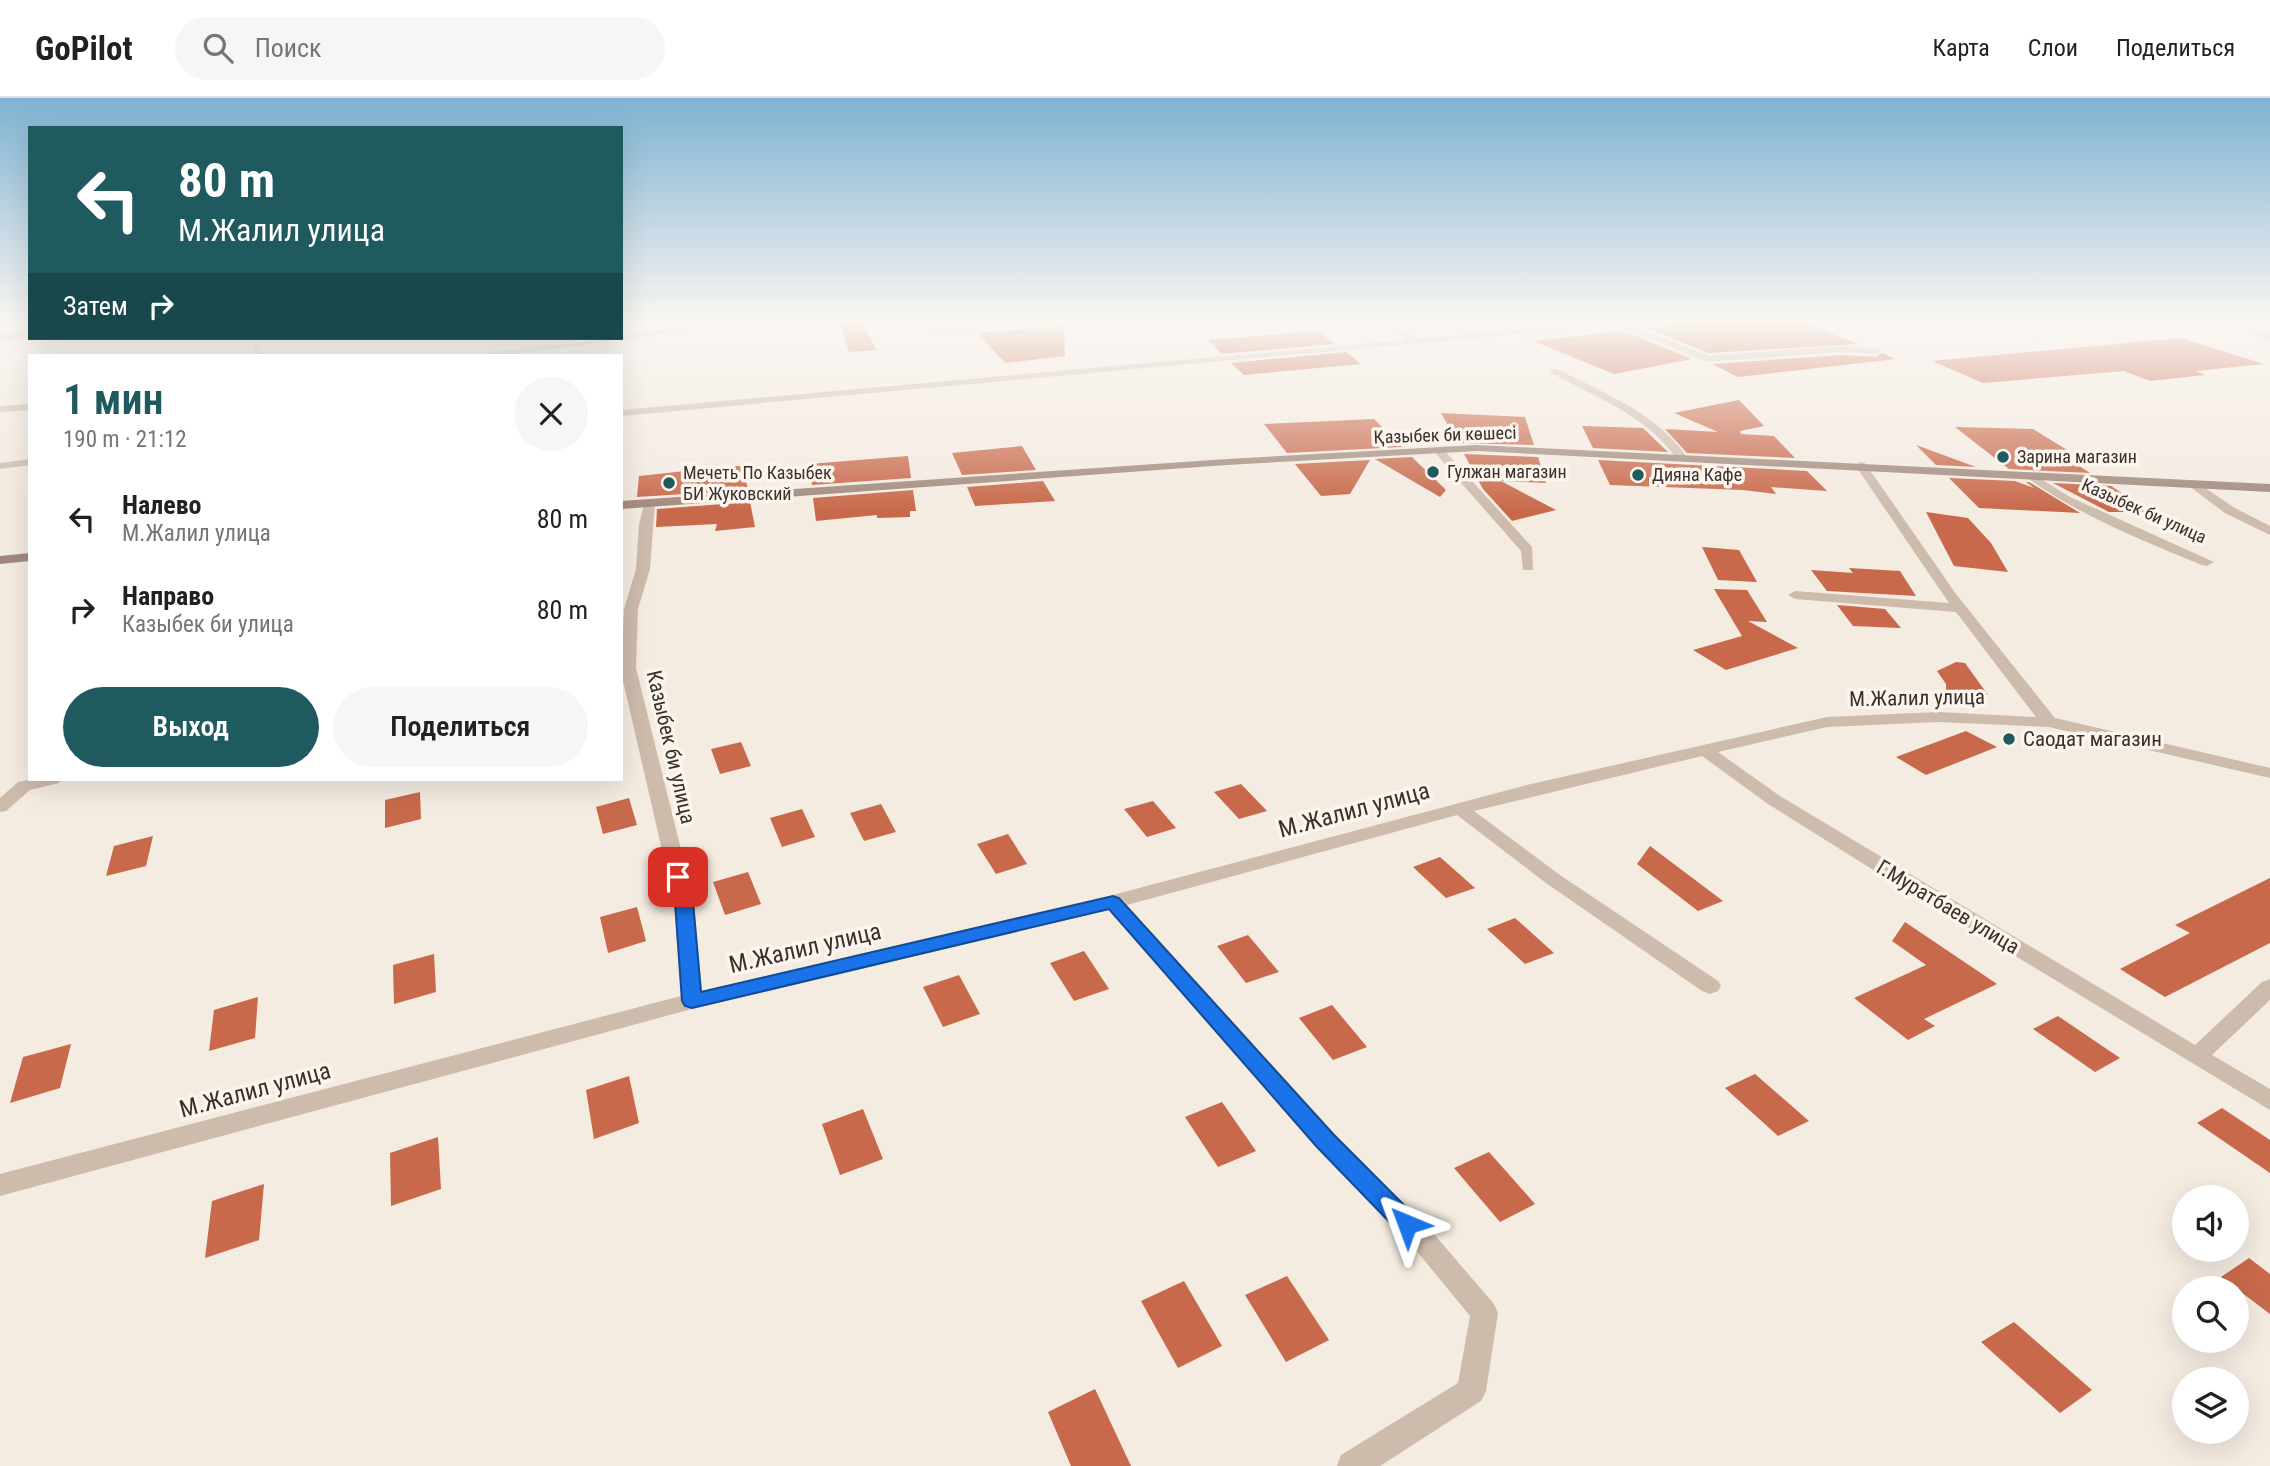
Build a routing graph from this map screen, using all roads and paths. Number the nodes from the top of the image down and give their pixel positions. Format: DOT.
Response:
graph roads {
  1 [pos="941,384"];
  2 [pos="1578,384"];
  3 [pos="28,407"];
  4 [pos="0,409"];
  5 [pos="623,412"];
  6 [pos="1439,451"];
  7 [pos="1681,457"];
  8 [pos="28,462"];
  9 [pos="0,466"];
  10 [pos="1861,466"];
  11 [pos="2030,475"];
  12 [pos="2193,484"];
  13 [pos="2270,488"];
  14 [pos="649,503"];
  15 [pos="623,505"];
  16 [pos="2270,531"];
  17 [pos="28,557"];
  18 [pos="0,560"];
  19 [pos="2207,562"];
  20 [pos="1528,567"];
  21 [pos="1795,595"];
  22 [pos="1958,608"];
  23 [pos="2049,722"];
  24 [pos="1704,750"];
  25 [pos="2270,773"];
  26 [pos="45,781"];
  27 [pos="0,807"];
  28 [pos="1460,809"];
  29 [pos="1113,902"];
  30 [pos="1710,986"];
  31 [pos="2270,987"];
  32 [pos="692,1001"];
  33 [pos="2196,1057"];
  34 [pos="2270,1101"];
  35 [pos="0,1185"];
  36 [pos="1352,1466"];
  1 -- 5 [label="street"];
  2 -- 7 [label="street"];
  3 -- 4 [label="street"];
  6 -- 7 [label="main road, Қазыбек би көшесі"];
  6 -- 14 [label="main road, Қазыбек би көшесі"];
  6 -- 20 [label="street"];
  7 -- 10 [label="main road, Қазыбек би көшесі"];
  8 -- 9 [label="street"];
  10 -- 11 [label="main road, Қазыбек би көшесі"];
  10 -- 22 [label="street, М.Жалил улица"];
  11 -- 12 [label="main road, Қазыбек би көшесі"];
  11 -- 19 [label="street, Казыбек би улица"];
  12 -- 13 [label="main road, Қазыбек би көшесі"];
  12 -- 16 [label="street, Казыбек би улица"];
  14 -- 15 [label="main road, Қазыбек би көшесі"];
  14 -- 32 [label="street, Казыбек би улица"];
  17 -- 18 [label="main road"];
  21 -- 22 [label="street"];
  22 -- 23 [label="street, М.Жалил улица"];
  23 -- 24 [label="street, М.Жалил улица"];
  23 -- 25 [label="street, М.Жалил улица"];
  24 -- 28 [label="street, М.Жалил улица"];
  24 -- 33 [label="street, Г.Муратбаев улица"];
  26 -- 27 [label="street"];
  28 -- 29 [label="street, М.Жалил улица"];
  28 -- 30 [label="street, М.Жалил улица"];
  29 -- 32 [label="street, М.Жалил улица"];
  29 -- 36 [label="street"];
  31 -- 33 [label="street"];
  32 -- 35 [label="street, М.Жалил улица"];
  33 -- 34 [label="street, Г.Муратбаев улица"];
}
